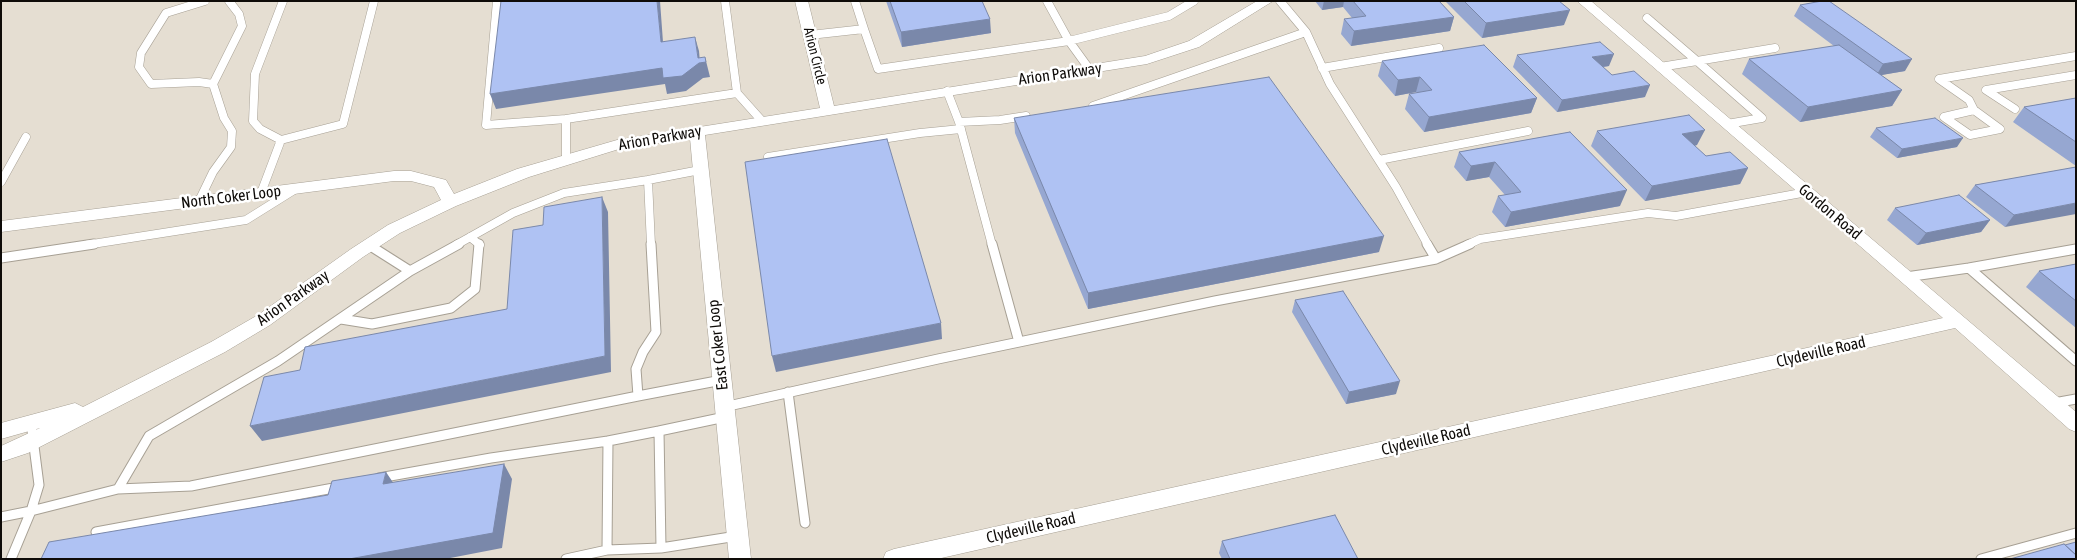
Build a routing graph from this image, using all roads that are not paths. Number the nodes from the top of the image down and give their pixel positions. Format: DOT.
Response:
graph roads {
  1 [pos="206,1"];
  2 [pos="229,1"];
  3 [pos="283,1"];
  4 [pos="374,1"];
  5 [pos="497,1"];
  6 [pos="725,1"];
  7 [pos="801,1"];
  8 [pos="855,1"];
  9 [pos="1047,1"];
  10 [pos="1194,1"];
  11 [pos="1267,1"];
  12 [pos="1280,1"];
  13 [pos="1583,1"];
  14 [pos="1255,7"];
  15 [pos="1647,18"];
  16 [pos="864,29"];
  17 [pos="1306,32"];
  18 [pos="810,35"];
  19 [pos="1069,41"];
  20 [pos="1439,48"];
  21 [pos="1775,48"];
  22 [pos="2076,56"];
  23 [pos="1697,61"];
  24 [pos="1660,67"];
  25 [pos="1322,68"];
  26 [pos="1090,70"];
  27 [pos="2076,75"];
  28 [pos="213,84"];
  29 [pos="947,91"];
  30 [pos="737,93"];
  31 [pos="1082,108"];
  32 [pos="2015,109"];
  33 [pos="828,110"];
  34 [pos="1974,110"];
  35 [pos="1036,115"];
  36 [pos="566,119"];
  37 [pos="762,121"];
  38 [pos="1726,124"];
  39 [pos="960,126"];
  40 [pos="697,131"];
  41 [pos="1528,131"];
  42 [pos="26,137"];
  43 [pos="281,140"];
  44 [pos="768,157"];
  45 [pos="566,159"];
  46 [pos="1379,160"];
  47 [pos="700,170"];
  48 [pos="648,180"];
  49 [pos="1,182"];
  50 [pos="295,189"];
  51 [pos="1806,192"];
  52 [pos="261,193"];
  53 [pos="199,201"];
  54 [pos="450,202"];
  55 [pos="1,227"];
  56 [pos="470,237"];
  57 [pos="369,245"];
  58 [pos="2076,249"];
  59 [pos="1,258"];
  60 [pos="1436,259"];
  61 [pos="1969,268"];
  62 [pos="410,272"];
  63 [pos="1906,277"];
  64 [pos="341,319"];
  65 [pos="1958,321"];
  66 [pos="1019,342"];
  67 [pos="2076,361"];
  68 [pos="722,380"];
  69 [pos="788,392"];
  70 [pos="638,396"];
  71 [pos="2076,399"];
  72 [pos="2052,404"];
  73 [pos="725,412"];
  74 [pos="2076,424"];
  75 [pos="1,431"];
  76 [pos="659,431"];
  77 [pos="32,432"];
  78 [pos="608,441"];
  79 [pos="1,454"];
  80 [pos="365,481"];
  81 [pos="346,485"];
  82 [pos="118,489"];
  83 [pos="31,511"];
  84 [pos="1,517"];
  85 [pos="805,523"];
  86 [pos="96,532"];
  87 [pos="2076,533"];
  88 [pos="738,536"];
  89 [pos="661,548"];
  90 [pos="607,550"];
  91 [pos="11,559"];
  92 [pos="566,559"];
  93 [pos="740,559"];
  94 [pos="894,559"];
  95 [pos="1981,559"];
  1 -- 28 [label="lane"];
  2 -- 28 [label="lane"];
  3 -- 43 [label="lane"];
  4 -- 43 [label="lane"];
  5 -- 36 [label="lane"];
  6 -- 30 [label="lane"];
  7 -- 18 [label="street, Arion Circle"];
  8 -- 16 [label="lane"];
  9 -- 19 [label="lane"];
  10 -- 19 [label="lane"];
  11 -- 14 [label="street, Arion Parkway"];
  12 -- 17 [label="lane"];
  13 -- 24 [label="street, Gordon Road"];
  14 -- 26 [label="street, Arion Parkway"];
  15 -- 23 [label="lane"];
  16 -- 18 [label="lane"];
  16 -- 19 [label="lane"];
  17 -- 25 [label="lane"];
  17 -- 31 [label="lane"];
  18 -- 33 [label="street, Arion Circle"];
  19 -- 26 [label="lane"];
  20 -- 25 [label="lane"];
  21 -- 23 [label="lane"];
  22 -- 34 [label="lane"];
  23 -- 24 [label="lane"];
  23 -- 38 [label="lane"];
  24 -- 38 [label="street, Gordon Road"];
  25 -- 46 [label="lane"];
  26 -- 29 [label="street, Arion Parkway"];
  27 -- 32 [label="lane"];
  28 -- 53 [label="lane"];
  29 -- 33 [label="street, Arion Parkway"];
  29 -- 39 [label="lane"];
  30 -- 36 [label="lane"];
  30 -- 37 [label="lane"];
  33 -- 37 [label="street, Arion Parkway"];
  34 -- 34 [label="lane"];
  35 -- 39 [label="lane"];
  36 -- 45 [label="lane"];
  37 -- 40 [label="street, Arion Parkway"];
  38 -- 51 [label="street, Gordon Road"];
  39 -- 44 [label="lane"];
  39 -- 66 [label="lane"];
  40 -- 45 [label="street, Arion Parkway"];
  40 -- 47 [label="street, East Coker Loop"];
  41 -- 46 [label="lane"];
  42 -- 49 [label="lane"];
  43 -- 52 [label="lane"];
  45 -- 54 [label="street, Arion Parkway"];
  46 -- 60 [label="lane"];
  47 -- 48 [label="lane"];
  47 -- 68 [label="street, East Coker Loop"];
  48 -- 56 [label="lane"];
  48 -- 70 [label="lane"];
  50 -- 52 [label="street, North Coker Loop"];
  50 -- 54 [label="street, North Coker Loop"];
  50 -- 59 [label="lane"];
  51 -- 60 [label="lane"];
  51 -- 63 [label="street, Gordon Road"];
  52 -- 53 [label="street, North Coker Loop"];
  53 -- 55 [label="street, North Coker Loop"];
  54 -- 57 [label="street, Arion Parkway"];
  56 -- 62 [label="lane"];
  56 -- 64 [label="lane"];
  57 -- 62 [label="lane"];
  57 -- 77 [label="street, Arion Parkway"];
  58 -- 61 [label="lane"];
  60 -- 66 [label="lane"];
  61 -- 63 [label="lane"];
  61 -- 67 [label="lane"];
  62 -- 64 [label="lane"];
  63 -- 65 [label="street, Gordon Road"];
  64 -- 82 [label="lane"];
  65 -- 72 [label="street, Gordon Road"];
  65 -- 94 [label="street, Clydeville Road"];
  66 -- 69 [label="lane"];
  68 -- 70 [label="lane"];
  68 -- 73 [label="street, East Coker Loop"];
  69 -- 73 [label="lane"];
  69 -- 85 [label="lane"];
  70 -- 82 [label="lane"];
  71 -- 72 [label="lane"];
  72 -- 74 [label="street, Gordon Road"];
  73 -- 76 [label="lane"];
  73 -- 88 [label="street, East Coker Loop"];
  75 -- 77 [label="street, Arion Parkway"];
  76 -- 78 [label="lane"];
  76 -- 89 [label="lane"];
  77 -- 79 [label="street, Arion Parkway"];
  77 -- 83 [label="lane"];
  78 -- 80 [label="lane"];
  78 -- 90 [label="lane"];
  81 -- 86 [label="lane"];
  82 -- 83 [label="lane"];
  83 -- 84 [label="lane"];
  83 -- 91 [label="lane"];
  87 -- 95 [label="lane"];
  88 -- 89 [label="lane"];
  88 -- 93 [label="street, East Coker Loop"];
  89 -- 90 [label="lane"];
  90 -- 92 [label="lane"];
}
